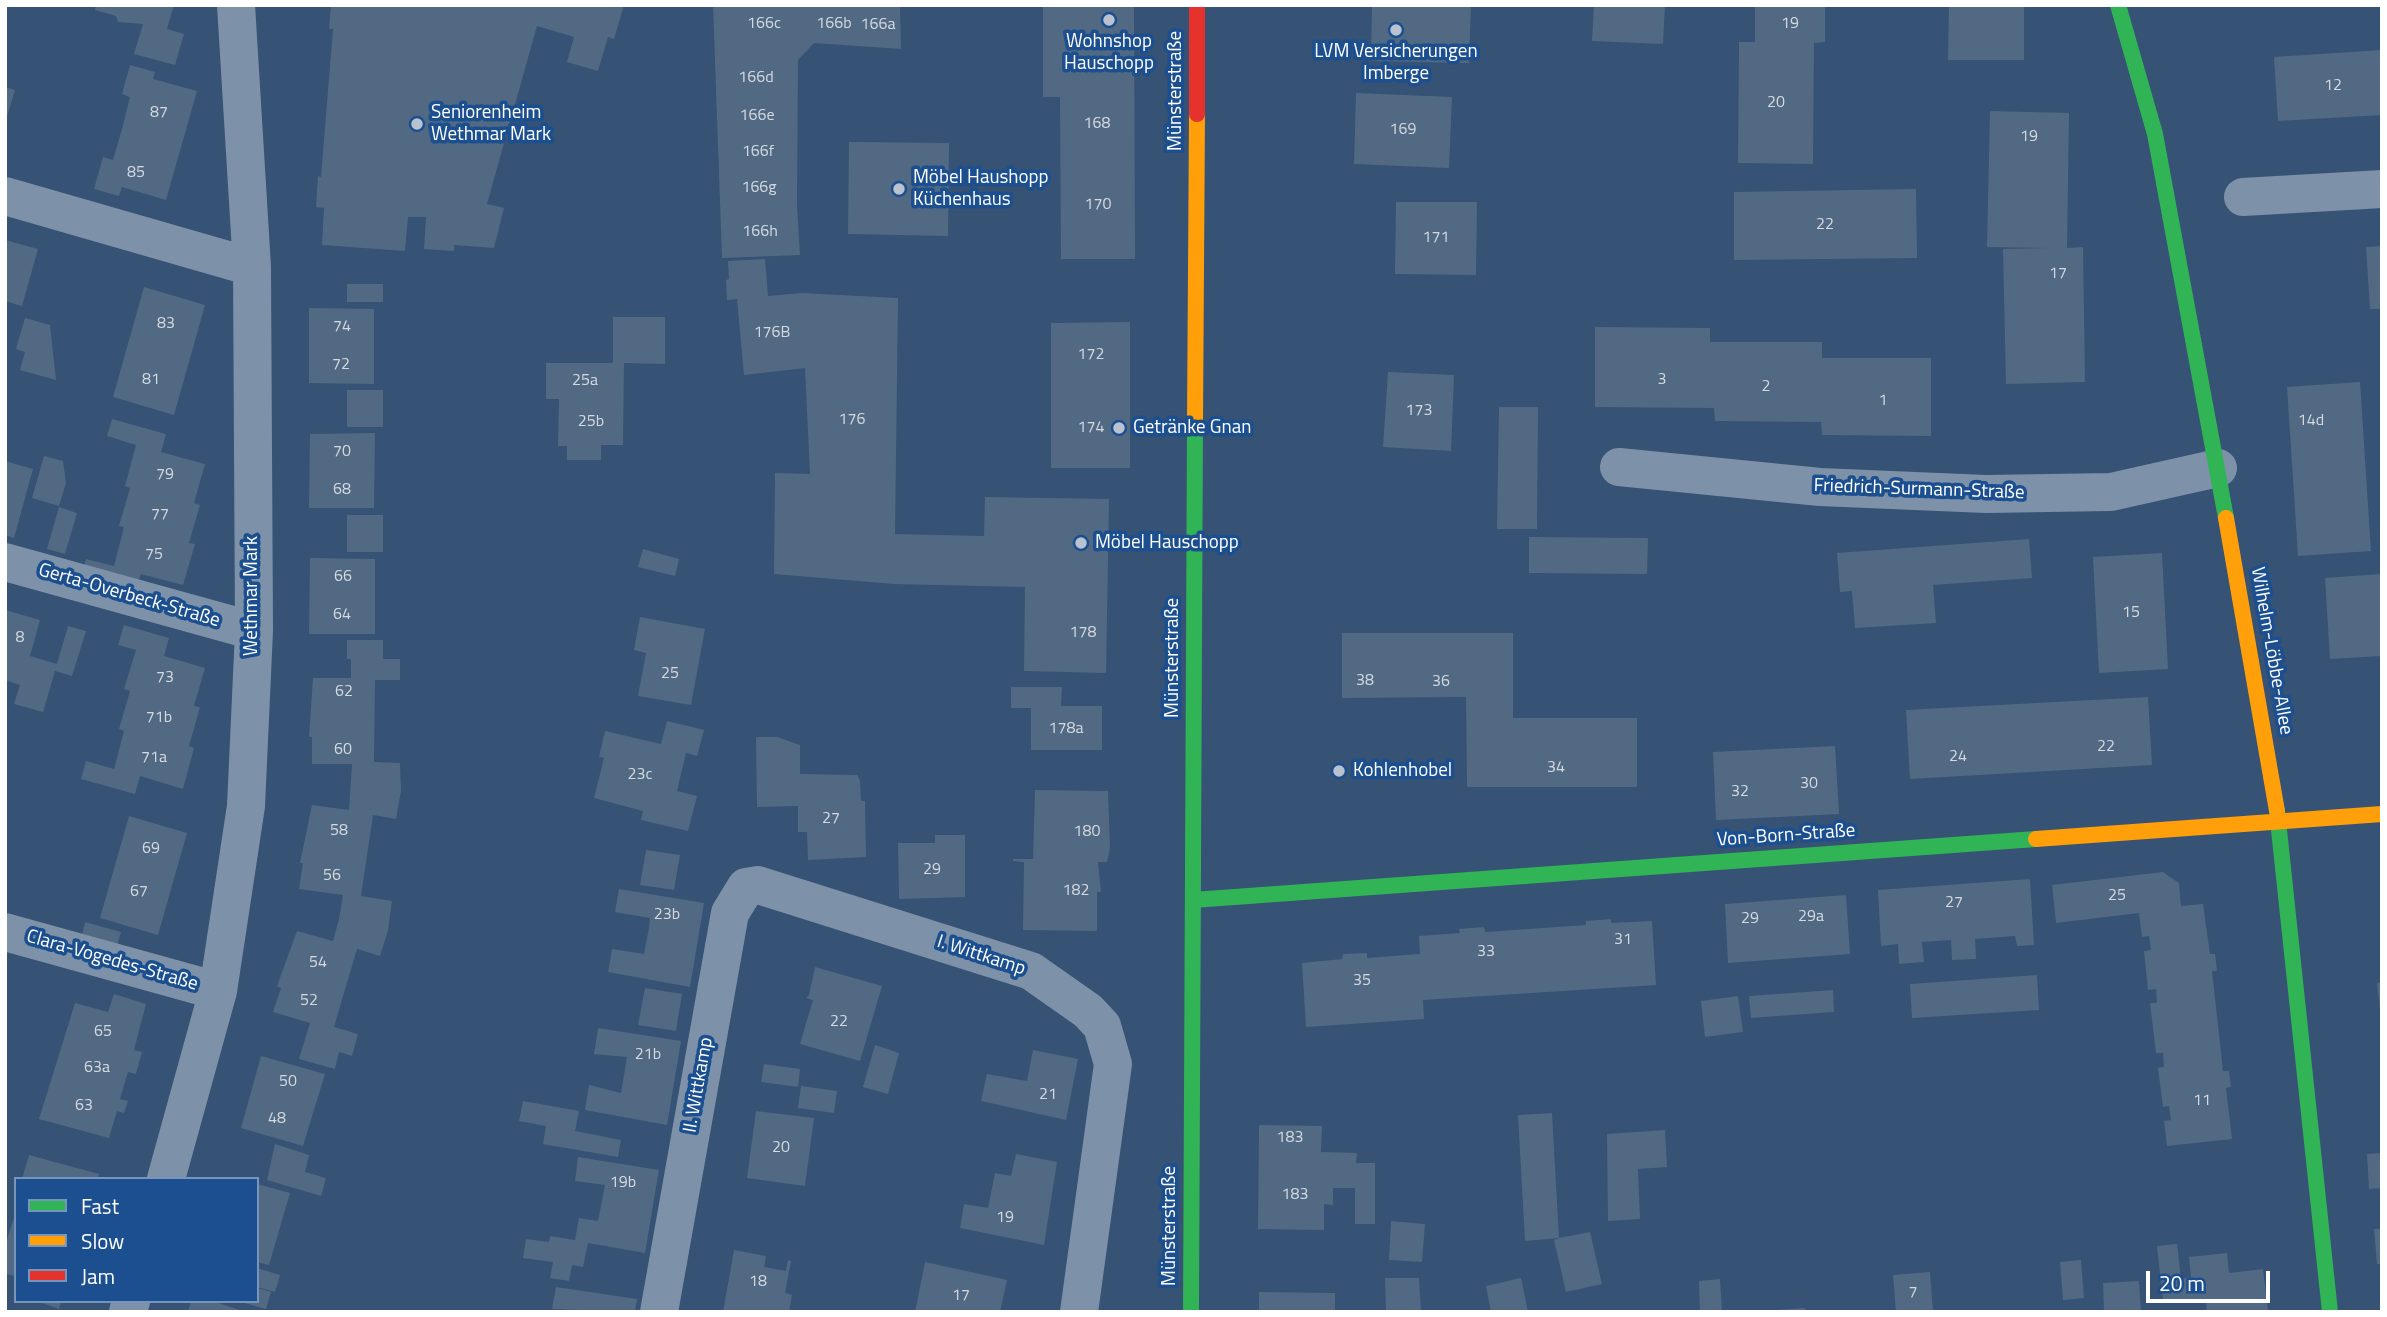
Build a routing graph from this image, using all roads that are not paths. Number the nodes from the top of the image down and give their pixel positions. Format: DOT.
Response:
graph roads {
  1 [pos="236,5"];
  2 [pos="1197,5"];
  3 [pos="2118,5"];
  4 [pos="2382,189"];
  5 [pos="5,196"];
  6 [pos="2243,197"];
  7 [pos="252,267"];
  8 [pos="1619,467"];
  9 [pos="2218,468"];
  10 [pos="5,562"];
  11 [pos="254,631"];
  12 [pos="2382,814"];
  13 [pos="2279,821"];
  14 [pos="771,889"];
  15 [pos="1193,900"];
  16 [pos="5,932"];
  17 [pos="218,991"];
  18 [pos="167,1177"];
  19 [pos="659,1312"];
  20 [pos="1079,1312"];
  21 [pos="1191,1312"];
  22 [pos="2330,1312"];
  1 -- 7 [label="street, Wethmar Mark"];
  2 -- 15 [label="street, Münsterstraße"];
  3 -- 9 [label="street, Wilhelm-Löbbe-Allee"];
  4 -- 6 [label="street"];
  5 -- 7 [label="street"];
  7 -- 11 [label="street, Wethmar Mark"];
  8 -- 9 [label="street, Friedrich-Surmann-Straße"];
  9 -- 13 [label="street, Wilhelm-Löbbe-Allee"];
  10 -- 11 [label="street, Gerta-Overbeck-Straße"];
  11 -- 17 [label="street, Wethmar Mark"];
  12 -- 13 [label="street, Von-Born-Straße"];
  13 -- 15 [label="street, Von-Born-Straße"];
  13 -- 22 [label="street, Wilhelm-Löbbe-Allee"];
  14 -- 19 [label="street, II. Wittkamp"];
  14 -- 20 [label="street, I. Wittkamp"];
  15 -- 21 [label="street, Münsterstraße"];
  16 -- 17 [label="street, Clara-Vogedes-Straße"];
  17 -- 18 [label="street, Wethmar Mark"];
}
